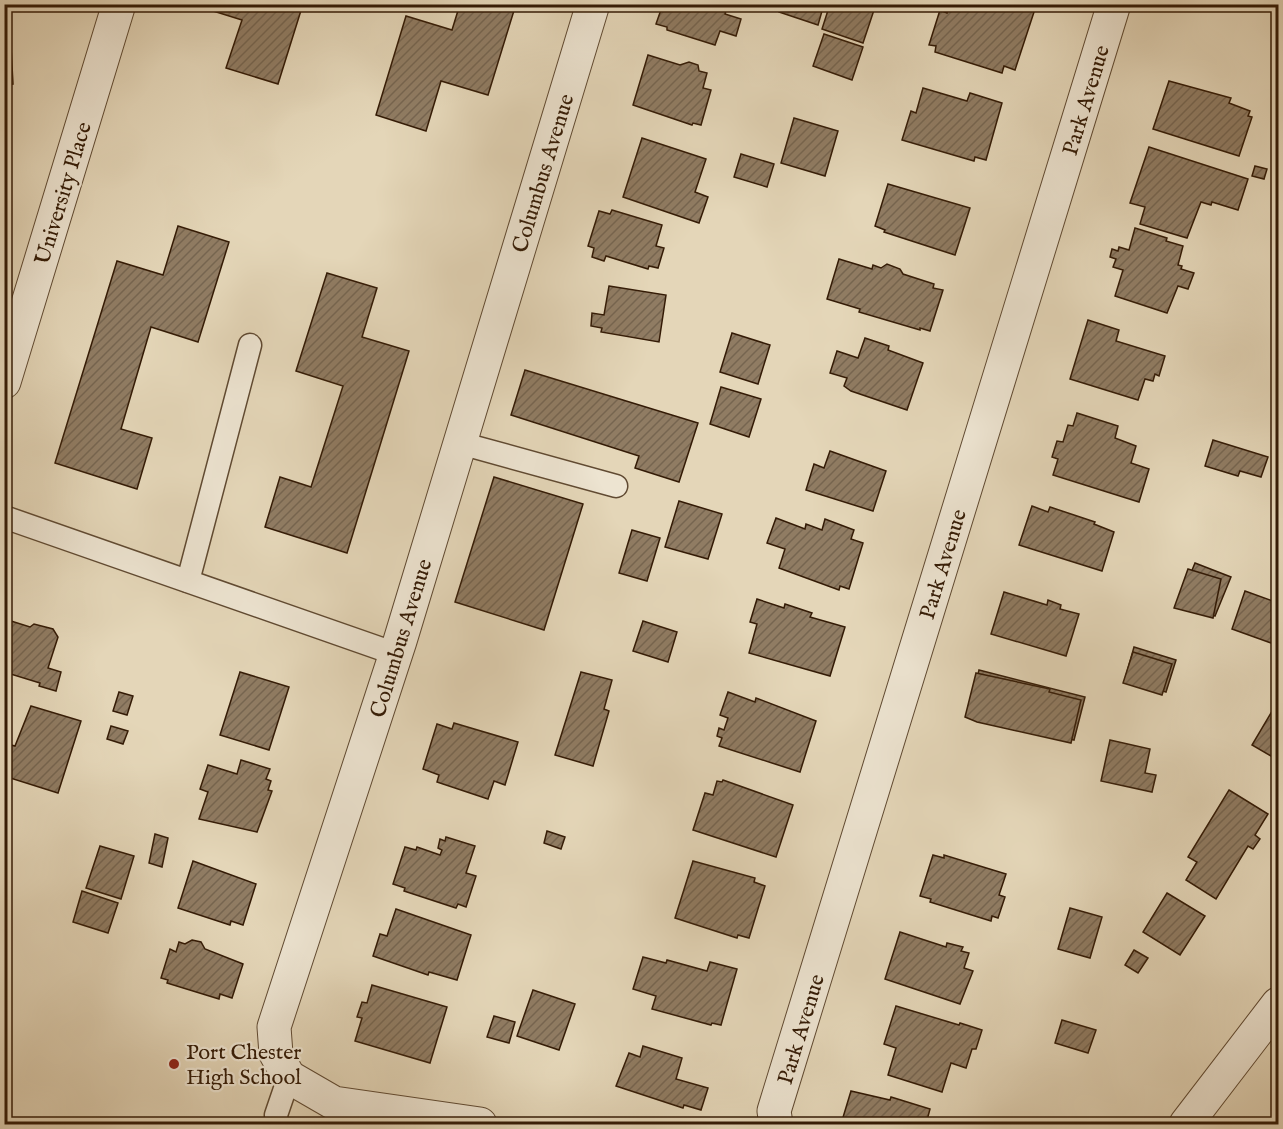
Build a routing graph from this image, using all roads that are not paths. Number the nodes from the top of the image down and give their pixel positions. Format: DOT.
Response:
graph roads {
  1 [pos="119,4"];
  2 [pos="593,4"];
  3 [pos="1114,4"];
  4 [pos="250,345"];
  5 [pos="4,382"];
  6 [pos="460,443"];
  7 [pos="616,486"];
  8 [pos="4,517"];
  9 [pos="188,581"];
  10 [pos="396,654"];
  11 [pos="1278,1004"];
  12 [pos="289,1077"];
  13 [pos="277,1125"];
  14 [pos="480,1125"];
  15 [pos="776,1125"];
  16 [pos="1186,1125"];
  1 -- 5 [label="street, University Place"];
  2 -- 6 [label="street, Columbus Avenue"];
  3 -- 15 [label="street, Park Avenue"];
  4 -- 9 [label="lane"];
  6 -- 7 [label="lane"];
  6 -- 10 [label="street, Columbus Avenue"];
  8 -- 9 [label="lane"];
  9 -- 10 [label="lane"];
  10 -- 12 [label="street, Columbus Avenue"];
  11 -- 16 [label="street"];
  12 -- 13 [label="lane"];
  12 -- 14 [label="street"];
}
